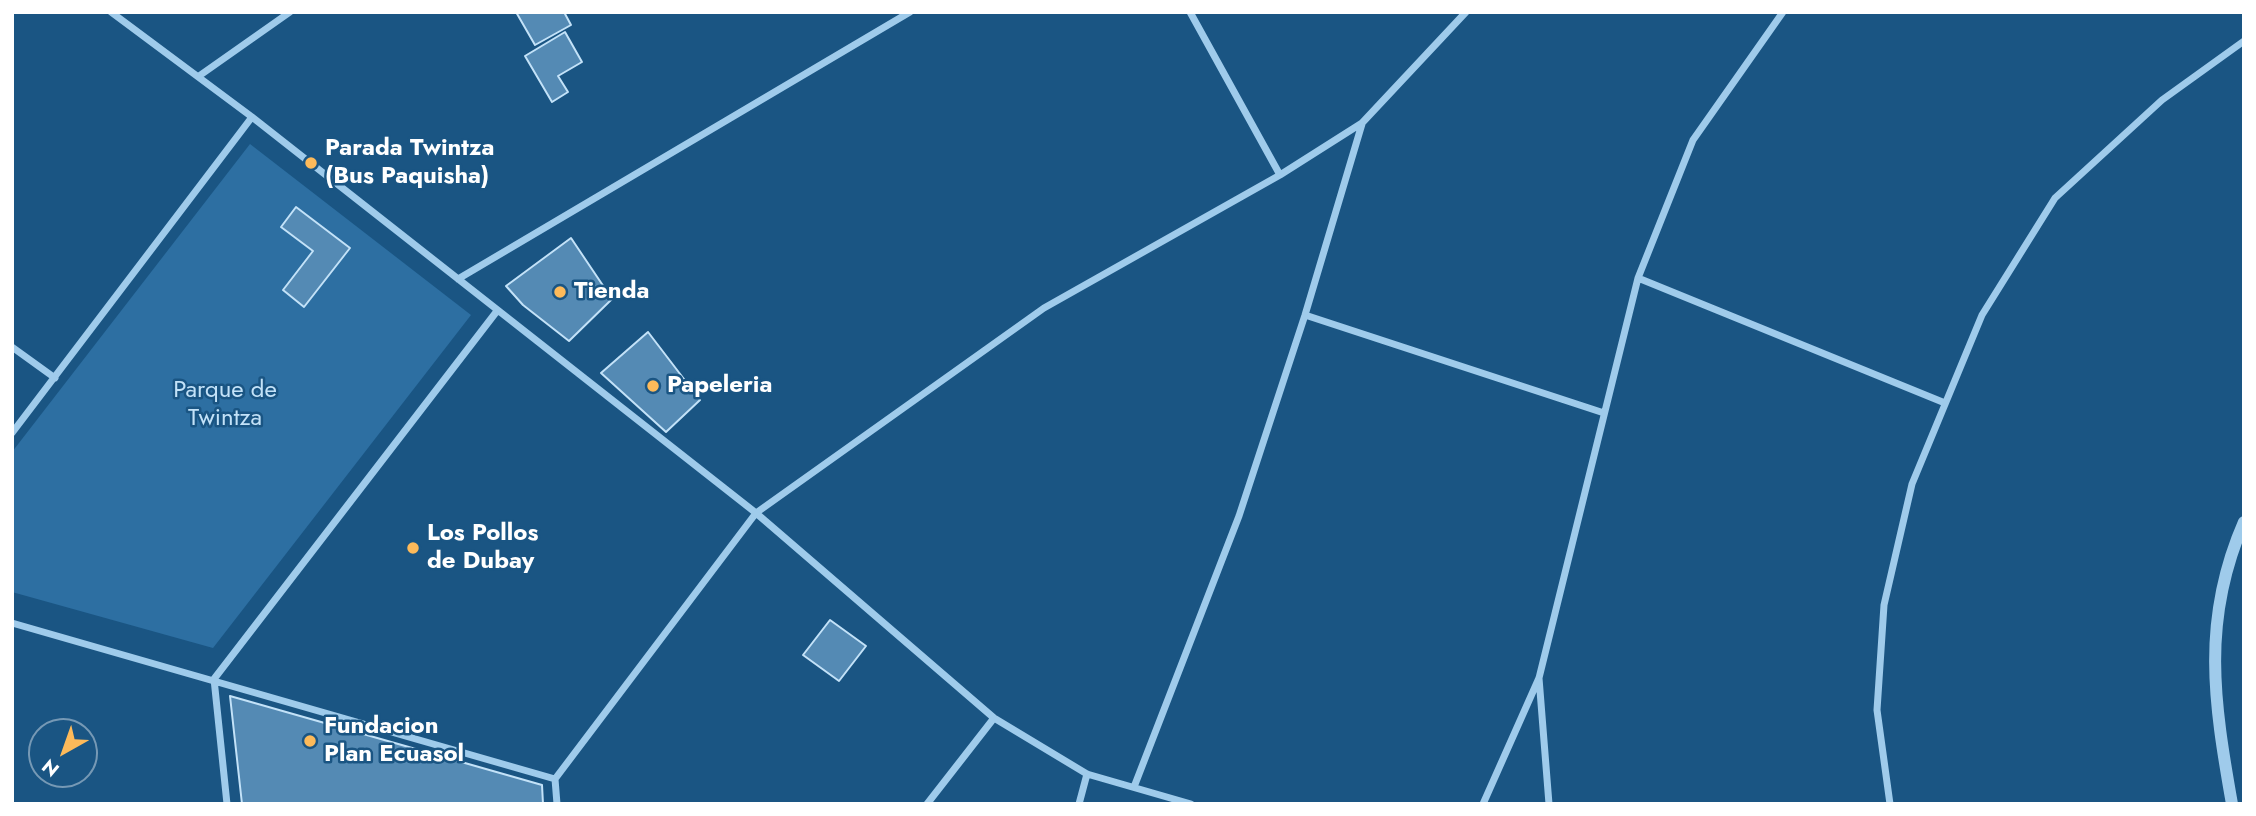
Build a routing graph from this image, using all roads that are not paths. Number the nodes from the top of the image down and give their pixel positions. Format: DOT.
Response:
graph roads {
  1 [pos="111,12"];
  2 [pos="290,12"];
  3 [pos="910,12"];
  4 [pos="1190,12"];
  5 [pos="1466,12"];
  6 [pos="1783,12"];
  7 [pos="2244,41"];
  8 [pos="199,76"];
  9 [pos="252,117"];
  10 [pos="1362,123"];
  11 [pos="1280,175"];
  12 [pos="1638,278"];
  13 [pos="458,279"];
  14 [pos="497,311"];
  15 [pos="1305,315"];
  16 [pos="12,347"];
  17 [pos="55,378"];
  18 [pos="1945,403"];
  19 [pos="1605,413"];
  20 [pos="12,433"];
  21 [pos="756,513"];
  22 [pos="2244,522"];
  23 [pos="12,623"];
  24 [pos="1539,678"];
  25 [pos="214,679"];
  26 [pos="994,718"];
  27 [pos="1087,774"];
  28 [pos="555,779"];
  29 [pos="1134,787"];
  30 [pos="227,804"];
  31 [pos="557,804"];
  32 [pos="927,804"];
  33 [pos="1079,804"];
  34 [pos="1191,804"];
  35 [pos="1483,804"];
  36 [pos="1549,804"];
  37 [pos="1890,804"];
  38 [pos="2232,804"];
  1 -- 8 [label="street"];
  2 -- 8 [label="street"];
  3 -- 13 [label="street"];
  4 -- 11 [label="street"];
  5 -- 10 [label="street"];
  6 -- 12 [label="street"];
  7 -- 18 [label="street"];
  8 -- 9 [label="street"];
  9 -- 13 [label="street"];
  9 -- 17 [label="street"];
  10 -- 11 [label="street"];
  10 -- 15 [label="street"];
  11 -- 21 [label="street"];
  12 -- 18 [label="street"];
  12 -- 19 [label="street"];
  13 -- 14 [label="street"];
  14 -- 21 [label="street"];
  14 -- 25 [label="street"];
  15 -- 19 [label="street"];
  15 -- 29 [label="street"];
  16 -- 17 [label="street"];
  17 -- 20 [label="street"];
  18 -- 37 [label="street"];
  19 -- 24 [label="street"];
  21 -- 26 [label="street"];
  21 -- 28 [label="street"];
  22 -- 38 [label="street"];
  23 -- 25 [label="street"];
  24 -- 35 [label="street"];
  24 -- 36 [label="street"];
  25 -- 28 [label="street"];
  25 -- 30 [label="street"];
  26 -- 27 [label="street"];
  26 -- 32 [label="street"];
  27 -- 29 [label="street"];
  27 -- 33 [label="street"];
  28 -- 31 [label="street"];
  29 -- 34 [label="street"];
}
